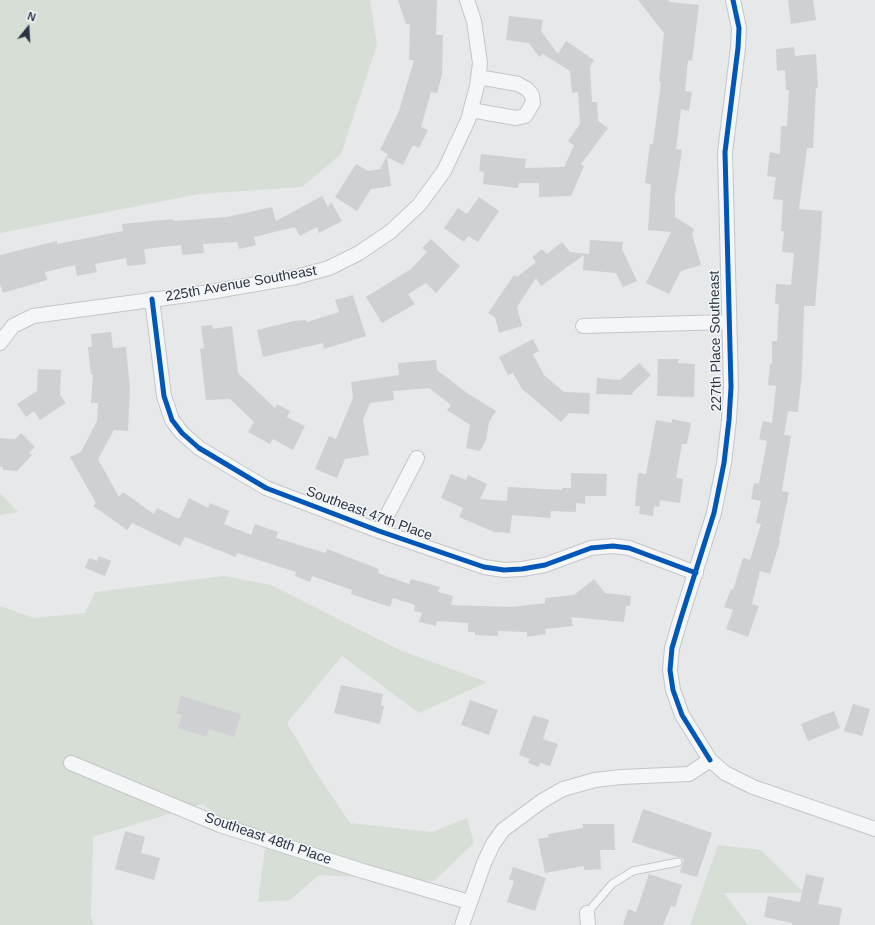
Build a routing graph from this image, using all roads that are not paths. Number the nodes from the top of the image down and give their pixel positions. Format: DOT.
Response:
graph roads {
  1 [pos="467,0"];
  2 [pos="733,0"];
  3 [pos="478,77"];
  4 [pos="471,110"];
  5 [pos="152,299"];
  6 [pos="728,322"];
  7 [pos="583,326"];
  8 [pos="0,343"];
  9 [pos="417,458"];
  10 [pos="379,531"];
  11 [pos="696,573"];
  12 [pos="710,760"];
  13 [pos="71,762"];
  14 [pos="875,829"];
  15 [pos="678,862"];
  16 [pos="469,902"];
  17 [pos="587,919"];
  18 [pos="462,925"];
  1 -- 3 [label="street, 225th Avenue Southeast"];
  2 -- 6 [label="street, 227th Place Southeast"];
  3 -- 4 [label="street, 225th Avenue Southeast"];
  3 -- 4 [label="street"];
  4 -- 5 [label="street, 225th Avenue Southeast"];
  5 -- 8 [label="street, 225th Avenue Southeast"];
  5 -- 10 [label="street, Southeast 47th Place"];
  6 -- 7 [label="street"];
  6 -- 11 [label="street, 227th Place Southeast"];
  9 -- 10 [label="street"];
  10 -- 11 [label="street, Southeast 47th Place"];
  11 -- 12 [label="street, 227th Place Southeast"];
  12 -- 14 [label="street, 227th Place Southeast"];
  12 -- 16 [label="street"];
  13 -- 16 [label="street, Southeast 48th Place"];
  15 -- 17 [label="lane"];
  16 -- 18 [label="street"];
}
